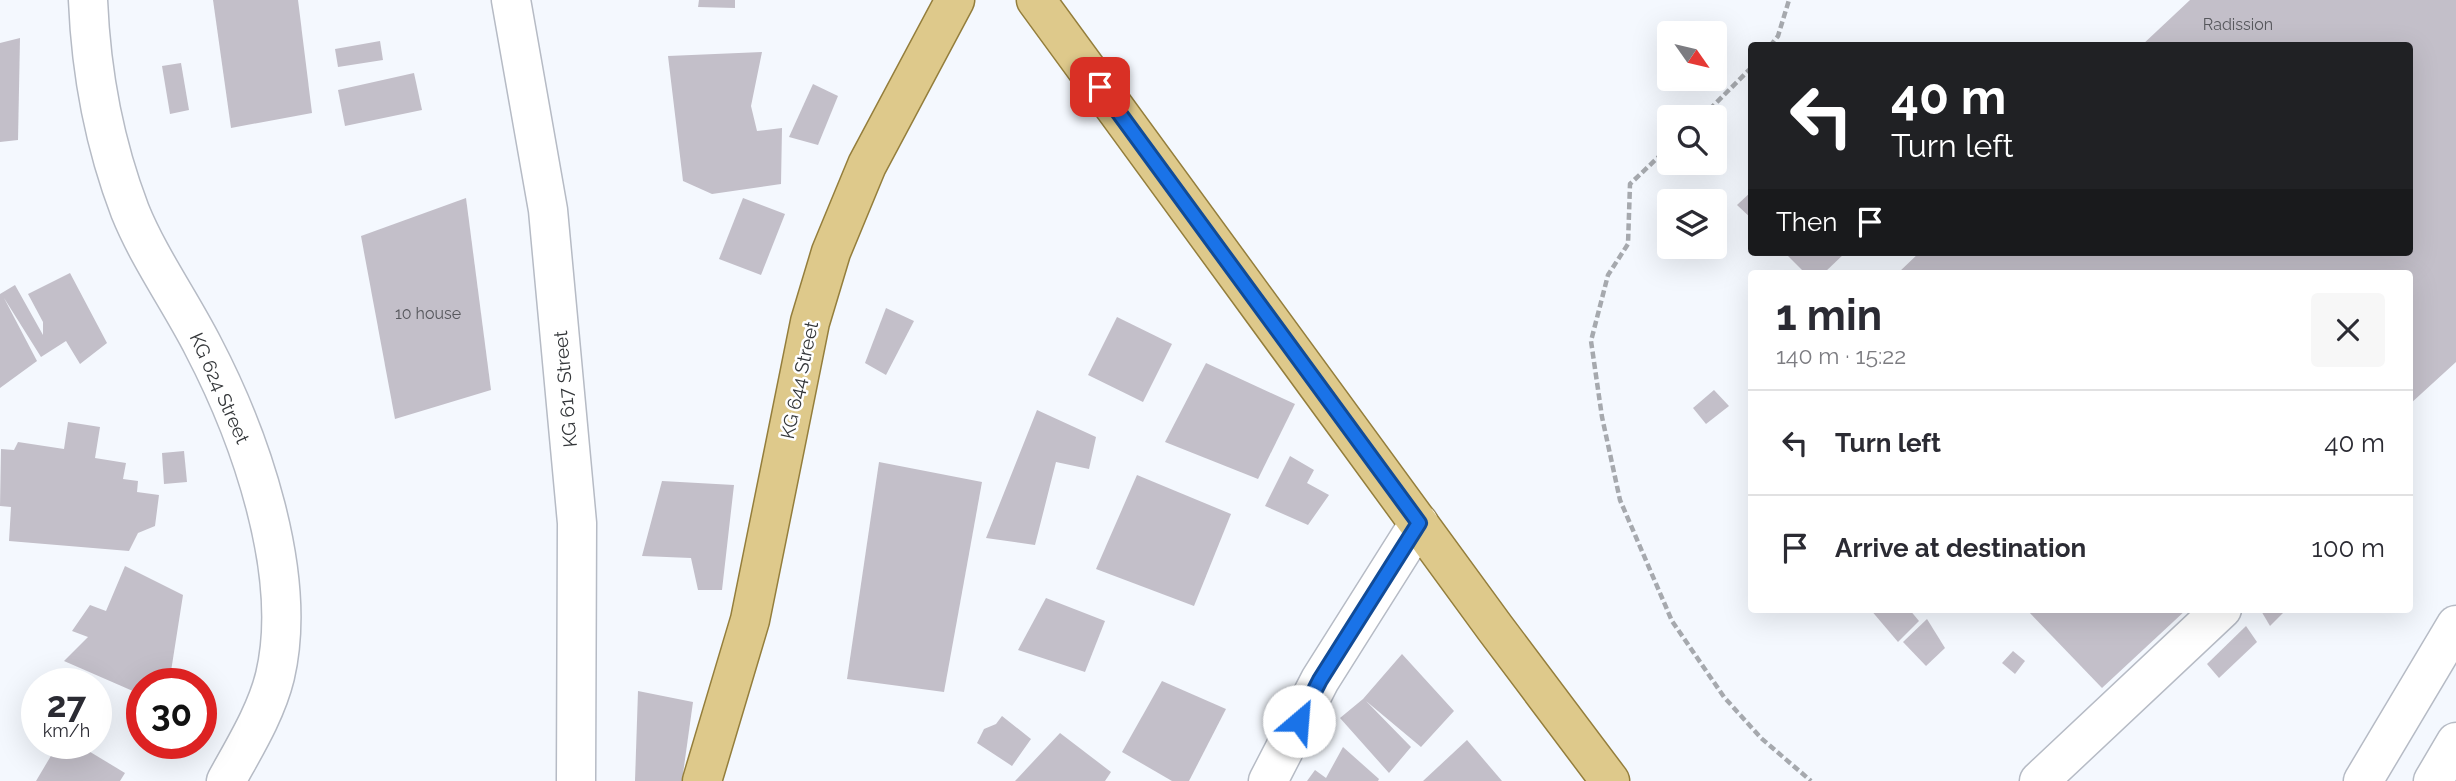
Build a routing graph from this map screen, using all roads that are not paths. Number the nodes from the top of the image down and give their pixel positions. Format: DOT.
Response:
graph roads {
  1 [pos="88,0"];
  2 [pos="512,0"];
  3 [pos="955,0"];
  4 [pos="1036,0"];
  5 [pos="1419,523"];
  6 [pos="2218,613"];
  7 [pos="2456,625"];
  8 [pos="2456,741"];
  9 [pos="226,781"];
  10 [pos="576,781"];
  11 [pos="702,781"];
  12 [pos="1268,781"];
  13 [pos="1610,781"];
  14 [pos="2039,781"];
  15 [pos="2362,781"];
  16 [pos="2433,781"];
  1 -- 9 [label="street, KG 624 Street"];
  2 -- 10 [label="street, KG 617 Street"];
  3 -- 11 [label="main road, KG 644 Street"];
  4 -- 5 [label="main road"];
  5 -- 12 [label="street"];
  5 -- 13 [label="main road"];
  6 -- 14 [label="street"];
  7 -- 15 [label="street"];
  8 -- 16 [label="street"];
}
